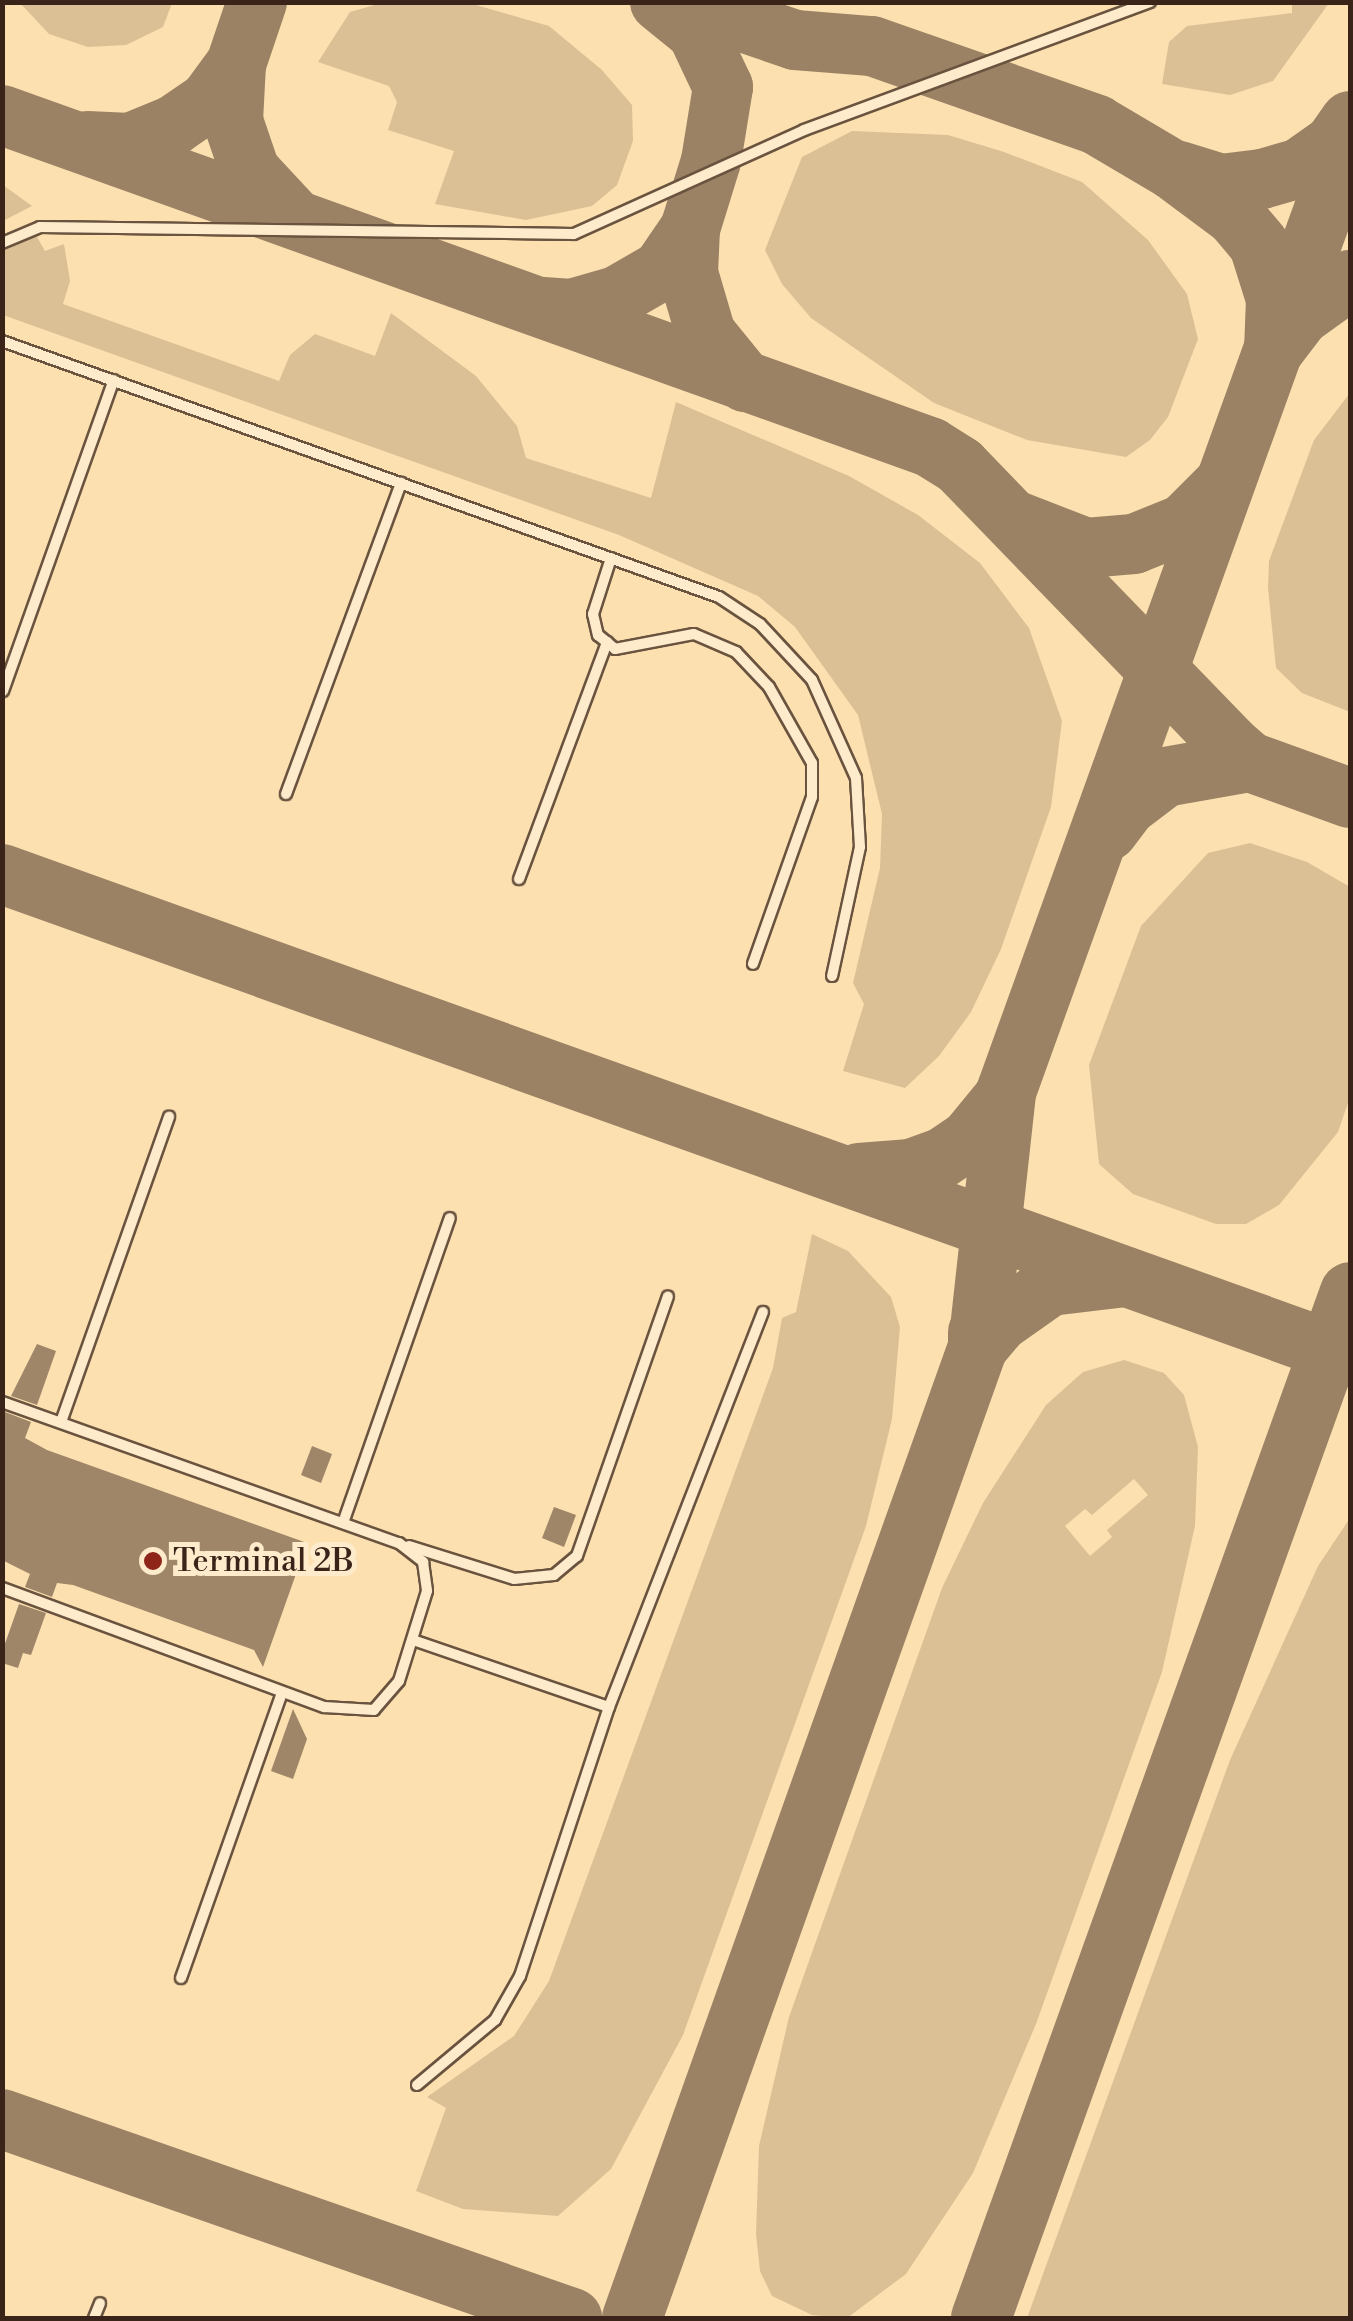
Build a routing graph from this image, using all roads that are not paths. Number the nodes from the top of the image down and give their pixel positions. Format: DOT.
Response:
graph roads {
  1 [pos="1150,2"];
  2 [pos="2,243"];
  3 [pos="2,340"];
  4 [pos="114,380"];
  5 [pos="400,483"];
  6 [pos="611,558"];
  7 [pos="607,642"];
  8 [pos="3,691"];
  9 [pos="286,794"];
  10 [pos="519,879"];
  11 [pos="752,964"];
  12 [pos="832,976"];
  13 [pos="169,1117"];
  14 [pos="450,1218"];
  15 [pos="668,1296"];
  16 [pos="763,1312"];
  17 [pos="2,1402"];
  18 [pos="60,1422"];
  19 [pos="343,1523"];
  20 [pos="399,1543"];
  21 [pos="2,1588"];
  22 [pos="413,1640"];
  23 [pos="282,1692"];
  24 [pos="610,1706"];
  25 [pos="181,1978"];
  26 [pos="417,2085"];
  27 [pos="100,2304"];
  28 [pos="94,2318"];
  1 -- 2 [label="lane"];
  3 -- 4 [label="lane"];
  4 -- 5 [label="lane"];
  4 -- 8 [label="lane"];
  5 -- 6 [label="lane"];
  5 -- 9 [label="lane"];
  6 -- 7 [label="lane"];
  6 -- 12 [label="lane"];
  7 -- 10 [label="lane"];
  7 -- 11 [label="lane"];
  13 -- 18 [label="lane"];
  14 -- 19 [label="lane"];
  15 -- 20 [label="lane"];
  16 -- 24 [label="lane"];
  17 -- 18 [label="lane"];
  18 -- 19 [label="lane"];
  19 -- 20 [label="lane"];
  20 -- 22 [label="lane"];
  21 -- 23 [label="lane"];
  22 -- 23 [label="lane"];
  22 -- 24 [label="lane"];
  23 -- 25 [label="lane"];
  24 -- 26 [label="lane"];
  27 -- 28 [label="lane"];
}
